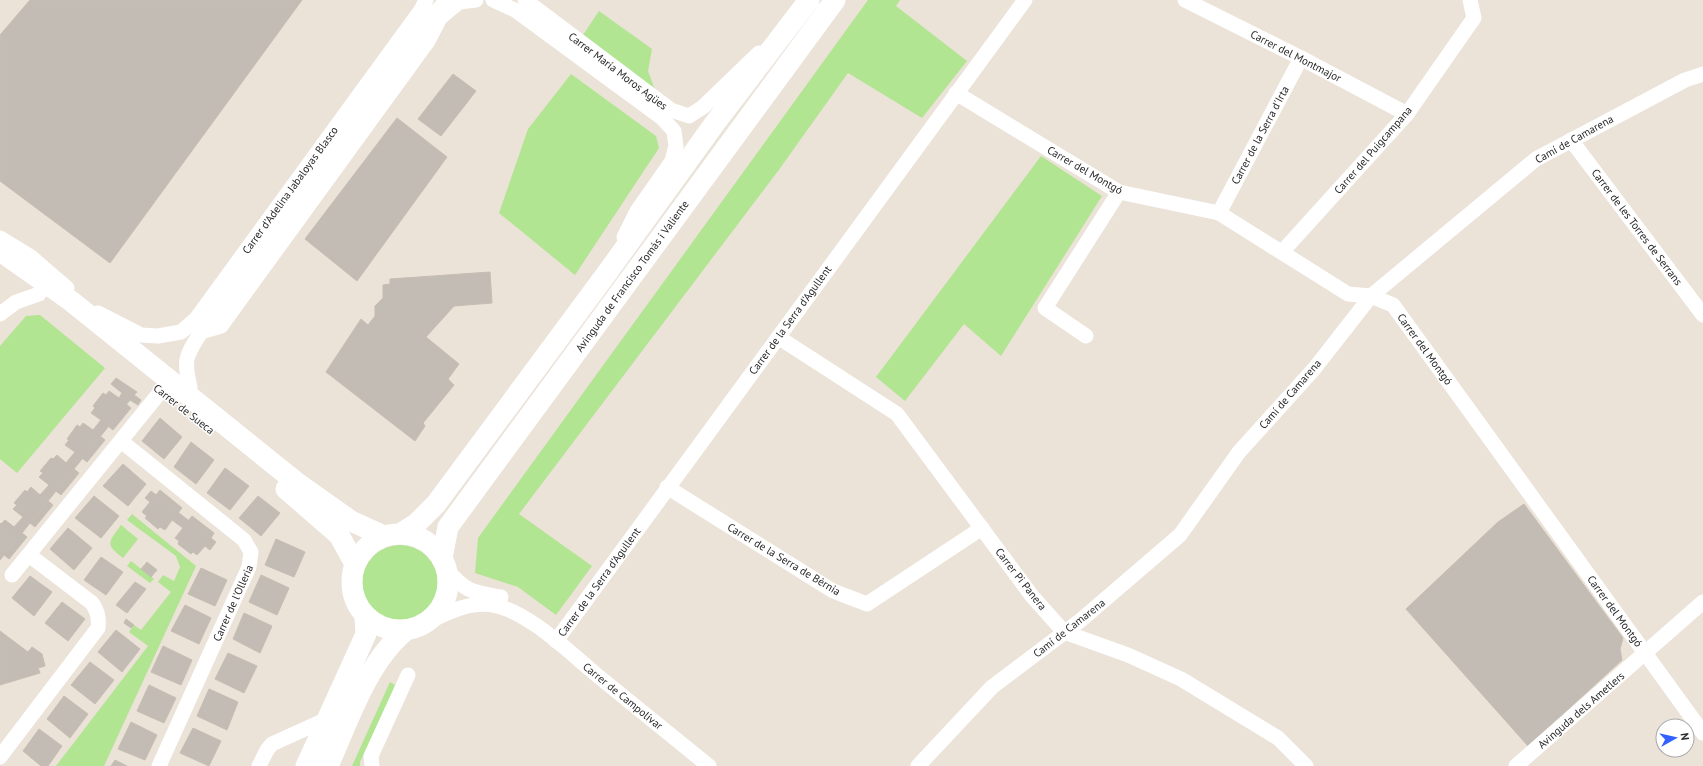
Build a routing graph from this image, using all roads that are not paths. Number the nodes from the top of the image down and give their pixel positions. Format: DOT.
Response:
graph roads {
  1 [pos="426,0"];
  2 [pos="476,0"];
  3 [pos="493,0"];
  4 [pos="525,0"];
  5 [pos="835,0"];
  6 [pos="1025,0"];
  7 [pos="1184,0"];
  8 [pos="1470,0"];
  9 [pos="453,1"];
  10 [pos="805,7"];
  11 [pos="1301,58"];
  12 [pos="1703,74"];
  13 [pos="956,93"];
  14 [pos="1407,114"];
  15 [pos="1571,140"];
  16 [pos="1119,192"];
  17 [pos="1219,213"];
  18 [pos="0,238"];
  19 [pos="0,251"];
  20 [pos="1282,252"];
  21 [pos="0,265"];
  22 [pos="607,273"];
  23 [pos="39,294"];
  24 [pos="1371,296"];
  25 [pos="98,313"];
  26 [pos="0,314"];
  27 [pos="1703,315"];
  28 [pos="128,329"];
  29 [pos="778,336"];
  30 [pos="1086,336"];
  31 [pos="190,387"];
  32 [pos="161,391"];
  33 [pos="121,441"];
  34 [pos="667,487"];
  35 [pos="338,512"];
  36 [pos="982,528"];
  37 [pos="392,535"];
  38 [pos="29,554"];
  39 [pos="444,563"];
  40 [pos="355,564"];
  41 [pos="12,575"];
  42 [pos="1703,602"];
  43 [pos="366,618"];
  44 [pos="426,623"];
  45 [pos="536,626"];
  46 [pos="405,631"];
  47 [pos="1064,632"];
  48 [pos="556,641"];
  49 [pos="1646,654"];
  50 [pos="408,675"];
  51 [pos="328,719"];
  52 [pos="1703,733"];
  53 [pos="0,757"];
  54 [pos="159,766"];
  55 [pos="259,766"];
  56 [pos="306,766"];
  57 [pos="328,766"];
  58 [pos="372,766"];
  59 [pos="709,766"];
  60 [pos="918,766"];
  61 [pos="1306,766"];
  62 [pos="1516,766"];
  1 -- 28 [label="street, Carrer d'Adelina Jabaloyas Blasco"];
  2 -- 9 [label="street"];
  3 -- 22 [label="street, Carrer María Moros Agües"];
  4 -- 10 [label="street, Carrer María Moros Agües"];
  5 -- 39 [label="main road, Avinguda de Francisco Tomás i Valiente"];
  6 -- 13 [label="street, Carrer de la Serra d'Agullent"];
  7 -- 11 [label="street, Carrer del Montmajor"];
  8 -- 14 [label="street, Carrer del Puigcampana"];
  9 -- 31 [label="street"];
  10 -- 22 [label="main road, Avinguda de Francisco Tomás i Valiente"];
  11 -- 14 [label="street, Carrer del Montmajor"];
  11 -- 17 [label="street, Carrer de la Serra d'Irta"];
  12 -- 15 [label="street, Camí de Camarena"];
  13 -- 16 [label="street, Carrer del Montgó"];
  13 -- 29 [label="street, Carrer de la Serra d'Agullent"];
  14 -- 20 [label="street, Carrer del Puigcampana"];
  15 -- 24 [label="street, Camí de Camarena"];
  15 -- 27 [label="street, Carrer de les Torres de Serrans"];
  16 -- 17 [label="street, Carrer del Montgó"];
  16 -- 30 [label="street"];
  17 -- 20 [label="street, Carrer del Montgó"];
  18 -- 25 [label="street, Carrer de Sueca"];
  19 -- 35 [label="main road, Carrer de Sueca"];
  20 -- 24 [label="street, Carrer del Montgó"];
  21 -- 23 [label="main road, Carrer de Sueca"];
  22 -- 37 [label="main road, Avinguda de Francisco Tomás i Valiente"];
  23 -- 26 [label="street"];
  23 -- 32 [label="main road, Carrer de Sueca"];
  24 -- 47 [label="street, Camí de Camarena"];
  24 -- 49 [label="street, Carrer del Montgó"];
  25 -- 28 [label="street, Carrer de Sueca"];
  25 -- 31 [label="street, Carrer de Sueca"];
  29 -- 34 [label="street, Carrer de la Serra d'Agullent"];
  29 -- 36 [label="street, Carrer Pi Panera"];
  31 -- 35 [label="street, Carrer de Sueca"];
  32 -- 33 [label="street"];
  32 -- 40 [label="main road, Carrer de Sueca"];
  33 -- 38 [label="street"];
  33 -- 54 [label="street, Carrer de l'Olleria"];
  34 -- 36 [label="street, Carrer de la Serra de Bèrnia"];
  34 -- 48 [label="street, Carrer de la Serra d'Agullent"];
  35 -- 37 [label="main road, Carrer de Sueca"];
  36 -- 47 [label="street, Carrer Pi Panera"];
  37 -- 39 [label="main road"];
  37 -- 40 [label="main road"];
  38 -- 41 [label="street"];
  38 -- 53 [label="street"];
  39 -- 44 [label="main road"];
  39 -- 45 [label="street, Carrer de Campolivar"];
  40 -- 43 [label="main road"];
  42 -- 49 [label="street, Avinguda dels Ametlers"];
  43 -- 46 [label="main road"];
  43 -- 51 [label="main road"];
  44 -- 45 [label="street, Carrer de Campolivar"];
  44 -- 46 [label="main road"];
  45 -- 48 [label="street, Carrer de Campolivar"];
  46 -- 57 [label="main road"];
  47 -- 60 [label="street, Camí de Camarena"];
  47 -- 61 [label="street, Carrer Pi Panera"];
  48 -- 59 [label="street, Carrer de Campolivar"];
  49 -- 52 [label="street, Carrer del Montgó"];
  49 -- 62 [label="street, Avinguda dels Ametlers"];
  50 -- 58 [label="street"];
  51 -- 55 [label="street"];
  51 -- 56 [label="main road"];
}
